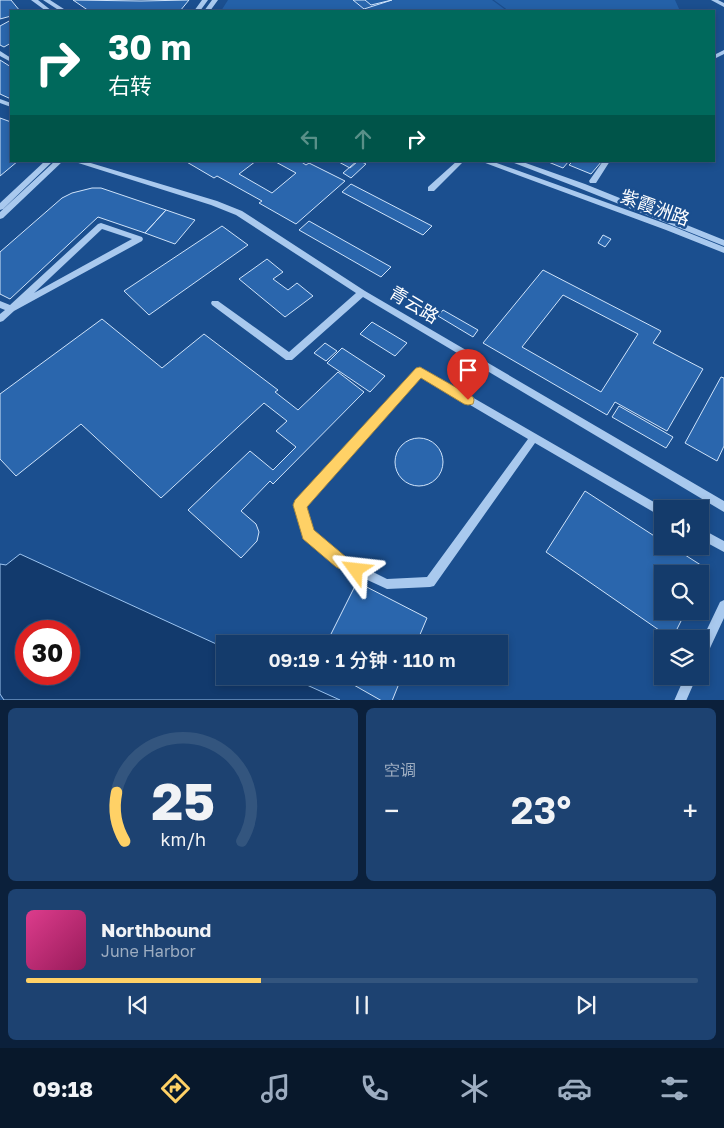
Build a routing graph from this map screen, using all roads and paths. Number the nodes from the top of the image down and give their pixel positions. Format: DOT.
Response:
graph roads {
  1 [pos="34,0"];
  2 [pos="46,0"];
  3 [pos="714,0"];
  4 [pos="724,5"];
  5 [pos="48,10"];
  6 [pos="62,10"];
  7 [pos="49,162"];
  8 [pos="59,162"];
  9 [pos="78,162"];
  10 [pos="460,162"];
  11 [pos="486,162"];
  12 [pos="518,162"];
  13 [pos="606,162"];
  14 [pos="512,172"];
  15 [pos="593,181"];
  16 [pos="582,186"];
  17 [pos="431,189"];
  18 [pos="0,207"];
  19 [pos="0,216"];
  20 [pos="724,243"];
  21 [pos="724,250"];
  22 [pos="362,293"];
  23 [pos="215,303"];
  24 [pos="0,304"];
  25 [pos="11,309"];
  26 [pos="0,318"];
  27 [pos="533,439"];
  28 [pos="654,507"];
  29 [pos="724,507"];
  30 [pos="709,538"];
  31 [pos="724,547"];
  32 [pos="724,606"];
  33 [pos="709,638"];
  34 [pos="687,685"];
  35 [pos="680,700"];
  1 -- 5 [label="street"];
  2 -- 6 [label="street"];
  3 -- 4 [label="street"];
  7 -- 18 [label="street"];
  8 -- 19 [label="street"];
  9 -- 22 [label="street, 青云路"];
  10 -- 17 [label="street"];
  11 -- 14 [label="street, 紫霞洲路"];
  12 -- 14 [label="street"];
  12 -- 16 [label="street"];
  13 -- 15 [label="street"];
  14 -- 21 [label="street, 紫霞洲路"];
  16 -- 20 [label="street, 紫霞洲路"];
  22 -- 23 [label="street"];
  22 -- 29 [label="street, 青云路"];
  24 -- 25 [label="street"];
  25 -- 25 [label="street"];
  25 -- 26 [label="street"];
  27 -- 27 [label="street"];
  27 -- 28 [label="street"];
  30 -- 31 [label="street"];
  32 -- 33 [label="street"];
  34 -- 35 [label="street"];
}
